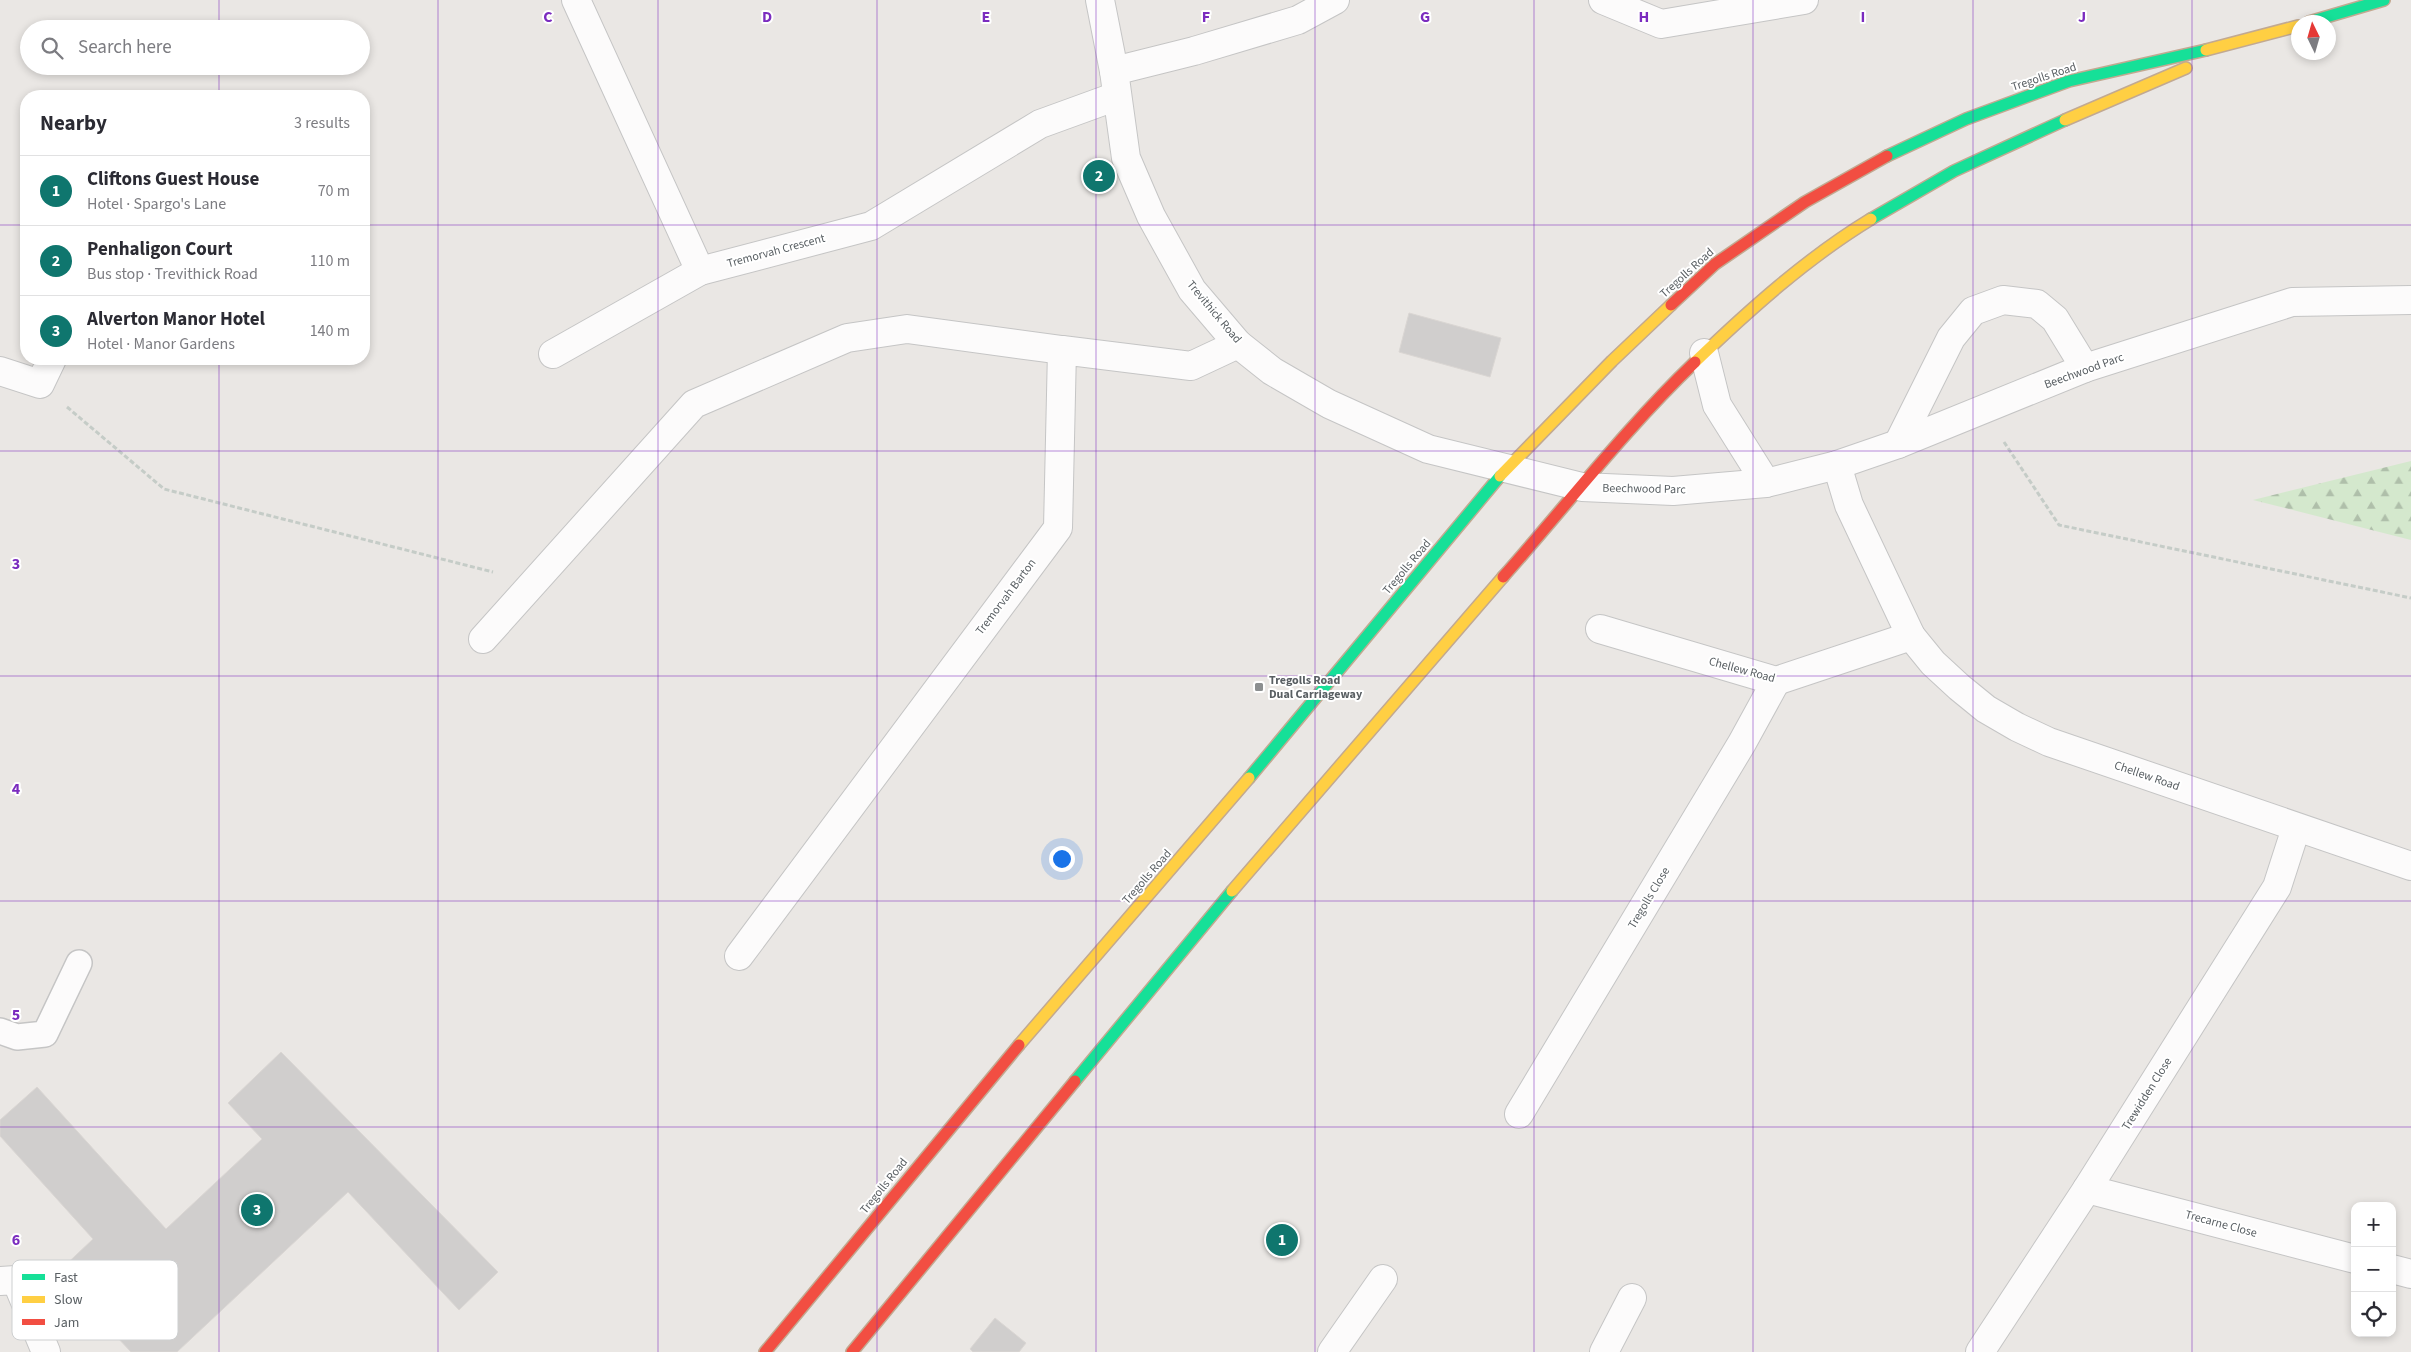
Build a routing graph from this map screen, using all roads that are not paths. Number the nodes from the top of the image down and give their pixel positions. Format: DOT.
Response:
graph roads {
  1 [pos="576,0"];
  2 [pos="1100,0"];
  3 [pos="1335,0"];
  4 [pos="1603,0"];
  5 [pos="1804,0"];
  6 [pos="2384,0"];
  7 [pos="2333,15"];
  8 [pos="2291,28"];
  9 [pos="2247,41"];
  10 [pos="1115,83"];
  11 [pos="700,271"];
  12 [pos="2411,300"];
  13 [pos="1238,344"];
  14 [pos="1062,350"];
  15 [pos="1704,353"];
  16 [pos="553,354"];
  17 [pos="49,365"];
  18 [pos="2085,368"];
  19 [pos="0,371"];
  20 [pos="1898,444"];
  21 [pos="1837,465"];
  22 [pos="1506,469"];
  23 [pos="1766,483"];
  24 [pos="1582,487"];
  25 [pos="1600,629"];
  26 [pos="1911,636"];
  27 [pos="483,639"];
  28 [pos="1776,681"];
  29 [pos="2296,828"];
  30 [pos="2411,866"];
  31 [pos="739,956"];
  32 [pos="79,963"];
  33 [pos="0,1031"];
  34 [pos="1519,1114"];
  35 [pos="2087,1190"];
  36 [pos="2351,1258"];
  37 [pos="2396,1270"];
  38 [pos="2411,1274"];
  39 [pos="1383,1279"];
  40 [pos="1632,1298"];
  41 [pos="41,1340"];
  42 [pos="46,1352"];
  43 [pos="765,1352"];
  44 [pos="852,1352"];
  45 [pos="1332,1352"];
  46 [pos="1604,1352"];
  47 [pos="1980,1352"];
  1 -- 11 [label="street"];
  2 -- 10 [label="street, Trevithick Road"];
  3 -- 10 [label="street, Tremorvah Crescent"];
  4 -- 5 [label="street"];
  6 -- 7 [label="highway"];
  8 -- 9 [label="highway, Tregolls Road"];
  9 -- 15 [label="highway, Tregolls Road"];
  9 -- 22 [label="highway, Tregolls Road"];
  10 -- 11 [label="street, Tremorvah Crescent"];
  10 -- 13 [label="street, Trevithick Road"];
  11 -- 16 [label="street, Tremorvah Crescent"];
  12 -- 18 [label="street, Beechwood Parc"];
  13 -- 14 [label="street"];
  13 -- 22 [label="street, Trevithick Road"];
  14 -- 27 [label="street"];
  14 -- 31 [label="street, Tremorvah Barton"];
  15 -- 23 [label="street"];
  15 -- 24 [label="highway, Tregolls Road"];
  17 -- 19 [label="street"];
  18 -- 20 [label="street, Beechwood Parc"];
  18 -- 20 [label="street"];
  20 -- 21 [label="street, Beechwood Parc"];
  21 -- 23 [label="street, Beechwood Parc"];
  21 -- 26 [label="street, Chellew Road"];
  22 -- 24 [label="street, Trevithick Road"];
  22 -- 43 [label="highway, Tregolls Road"];
  23 -- 24 [label="street, Beechwood Parc"];
  24 -- 44 [label="highway, Tregolls Road"];
  25 -- 28 [label="street, Chellew Road"];
  26 -- 28 [label="street, Chellew Road"];
  26 -- 29 [label="street, Chellew Road"];
  28 -- 34 [label="street, Tregolls Close"];
  29 -- 30 [label="street, Chellew Road"];
  29 -- 35 [label="street, Trewidden Close"];
  32 -- 33 [label="lane"];
  35 -- 36 [label="street, Trecarne Close"];
  35 -- 47 [label="street, Trewidden Close"];
  37 -- 38 [label="street"];
  39 -- 45 [label="street"];
  40 -- 46 [label="street"];
  41 -- 42 [label="street"];
}
